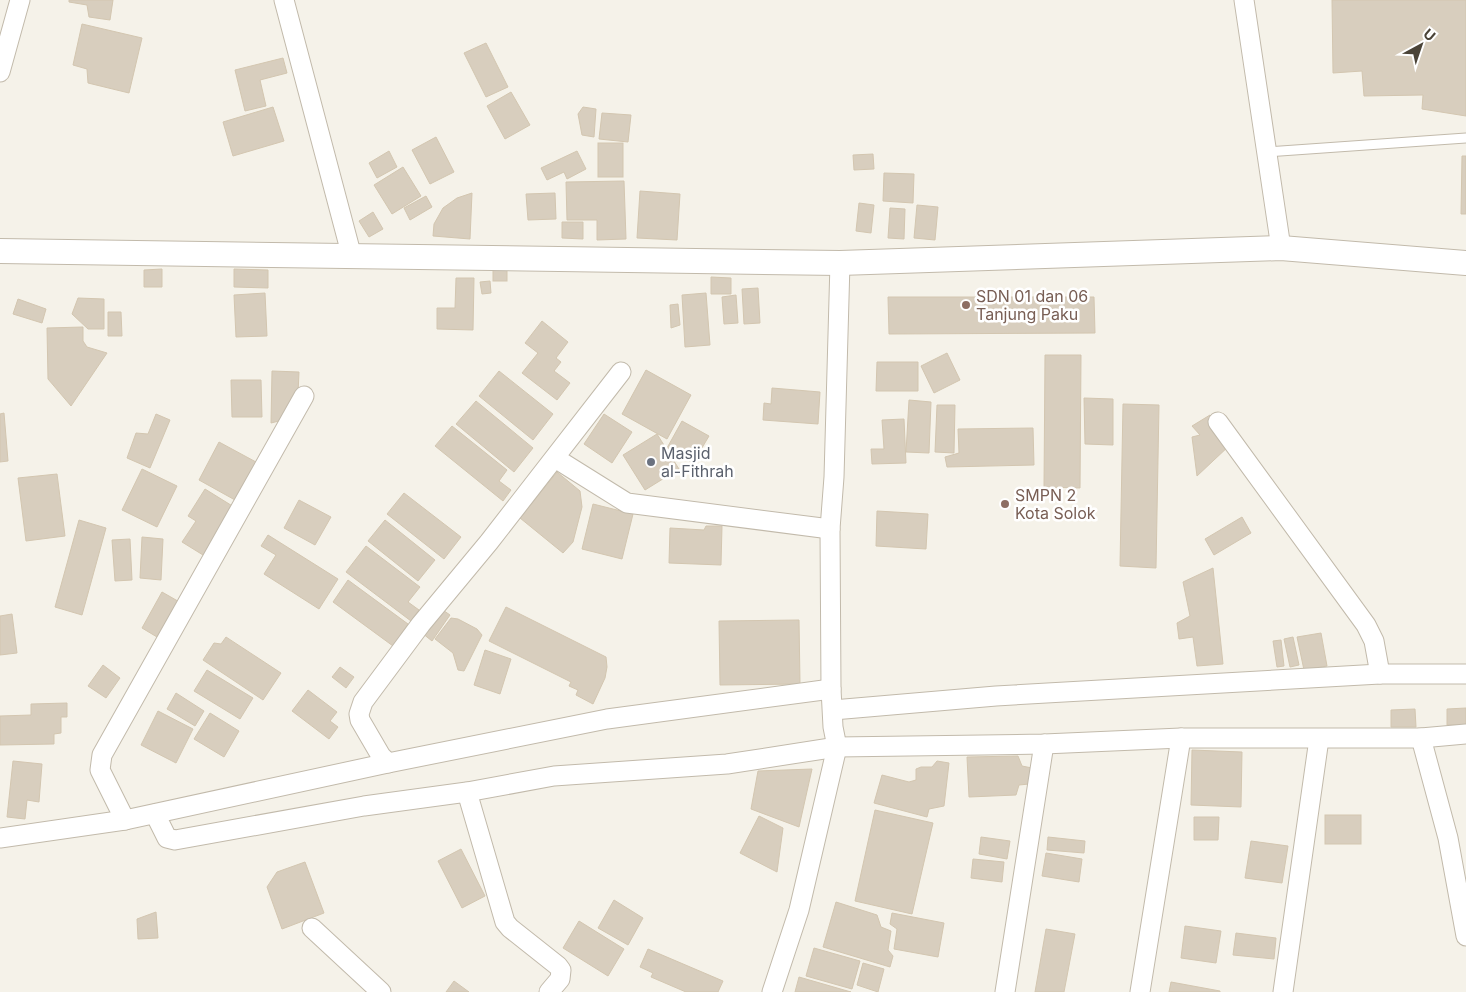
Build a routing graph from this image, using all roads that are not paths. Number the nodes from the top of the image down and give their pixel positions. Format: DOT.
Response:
graph roads {
  1 [pos="20,0"];
  2 [pos="284,0"];
  3 [pos="1244,0"];
  4 [pos="0,72"];
  5 [pos="1466,138"];
  6 [pos="1267,152"];
  7 [pos="1281,248"];
  8 [pos="0,251"];
  9 [pos="352,257"];
  10 [pos="840,263"];
  11 [pos="1466,263"];
  12 [pos="621,372"];
  13 [pos="304,396"];
  14 [pos="1218,422"];
  15 [pos="554,458"];
  16 [pos="830,529"];
  17 [pos="1380,674"];
  18 [pos="1466,674"];
  19 [pos="831,689"];
  20 [pos="833,710"];
  21 [pos="1466,734"];
  22 [pos="1181,738"];
  23 [pos="1421,738"];
  24 [pos="1319,739"];
  25 [pos="1044,744"];
  26 [pos="837,747"];
  27 [pos="388,764"];
  28 [pos="467,792"];
  29 [pos="155,814"];
  30 [pos="125,820"];
  31 [pos="0,838"];
  32 [pos="312,928"];
  33 [pos="1466,936"];
  34 [pos="381,992"];
  35 [pos="549,992"];
  36 [pos="772,992"];
  37 [pos="1005,992"];
  38 [pos="1140,992"];
  39 [pos="1283,992"];
  1 -- 4 [label="street"];
  2 -- 9 [label="street"];
  3 -- 6 [label="street"];
  5 -- 6 [label="lane"];
  6 -- 7 [label="street"];
  7 -- 10 [label="street"];
  7 -- 11 [label="street"];
  8 -- 9 [label="street"];
  9 -- 10 [label="street"];
  10 -- 16 [label="street"];
  12 -- 15 [label="street"];
  13 -- 30 [label="street"];
  14 -- 17 [label="street"];
  15 -- 16 [label="street"];
  15 -- 27 [label="street"];
  16 -- 19 [label="street"];
  17 -- 18 [label="street"];
  17 -- 20 [label="street"];
  19 -- 20 [label="street"];
  19 -- 27 [label="street"];
  20 -- 26 [label="street"];
  21 -- 23 [label="street"];
  22 -- 24 [label="street"];
  22 -- 25 [label="street"];
  22 -- 38 [label="street"];
  23 -- 24 [label="street"];
  23 -- 33 [label="street"];
  24 -- 39 [label="street"];
  25 -- 26 [label="street"];
  25 -- 37 [label="street"];
  26 -- 28 [label="street"];
  26 -- 36 [label="street"];
  27 -- 29 [label="street"];
  28 -- 29 [label="street"];
  28 -- 35 [label="street"];
  29 -- 30 [label="street"];
  30 -- 31 [label="street"];
  32 -- 34 [label="street"];
}
